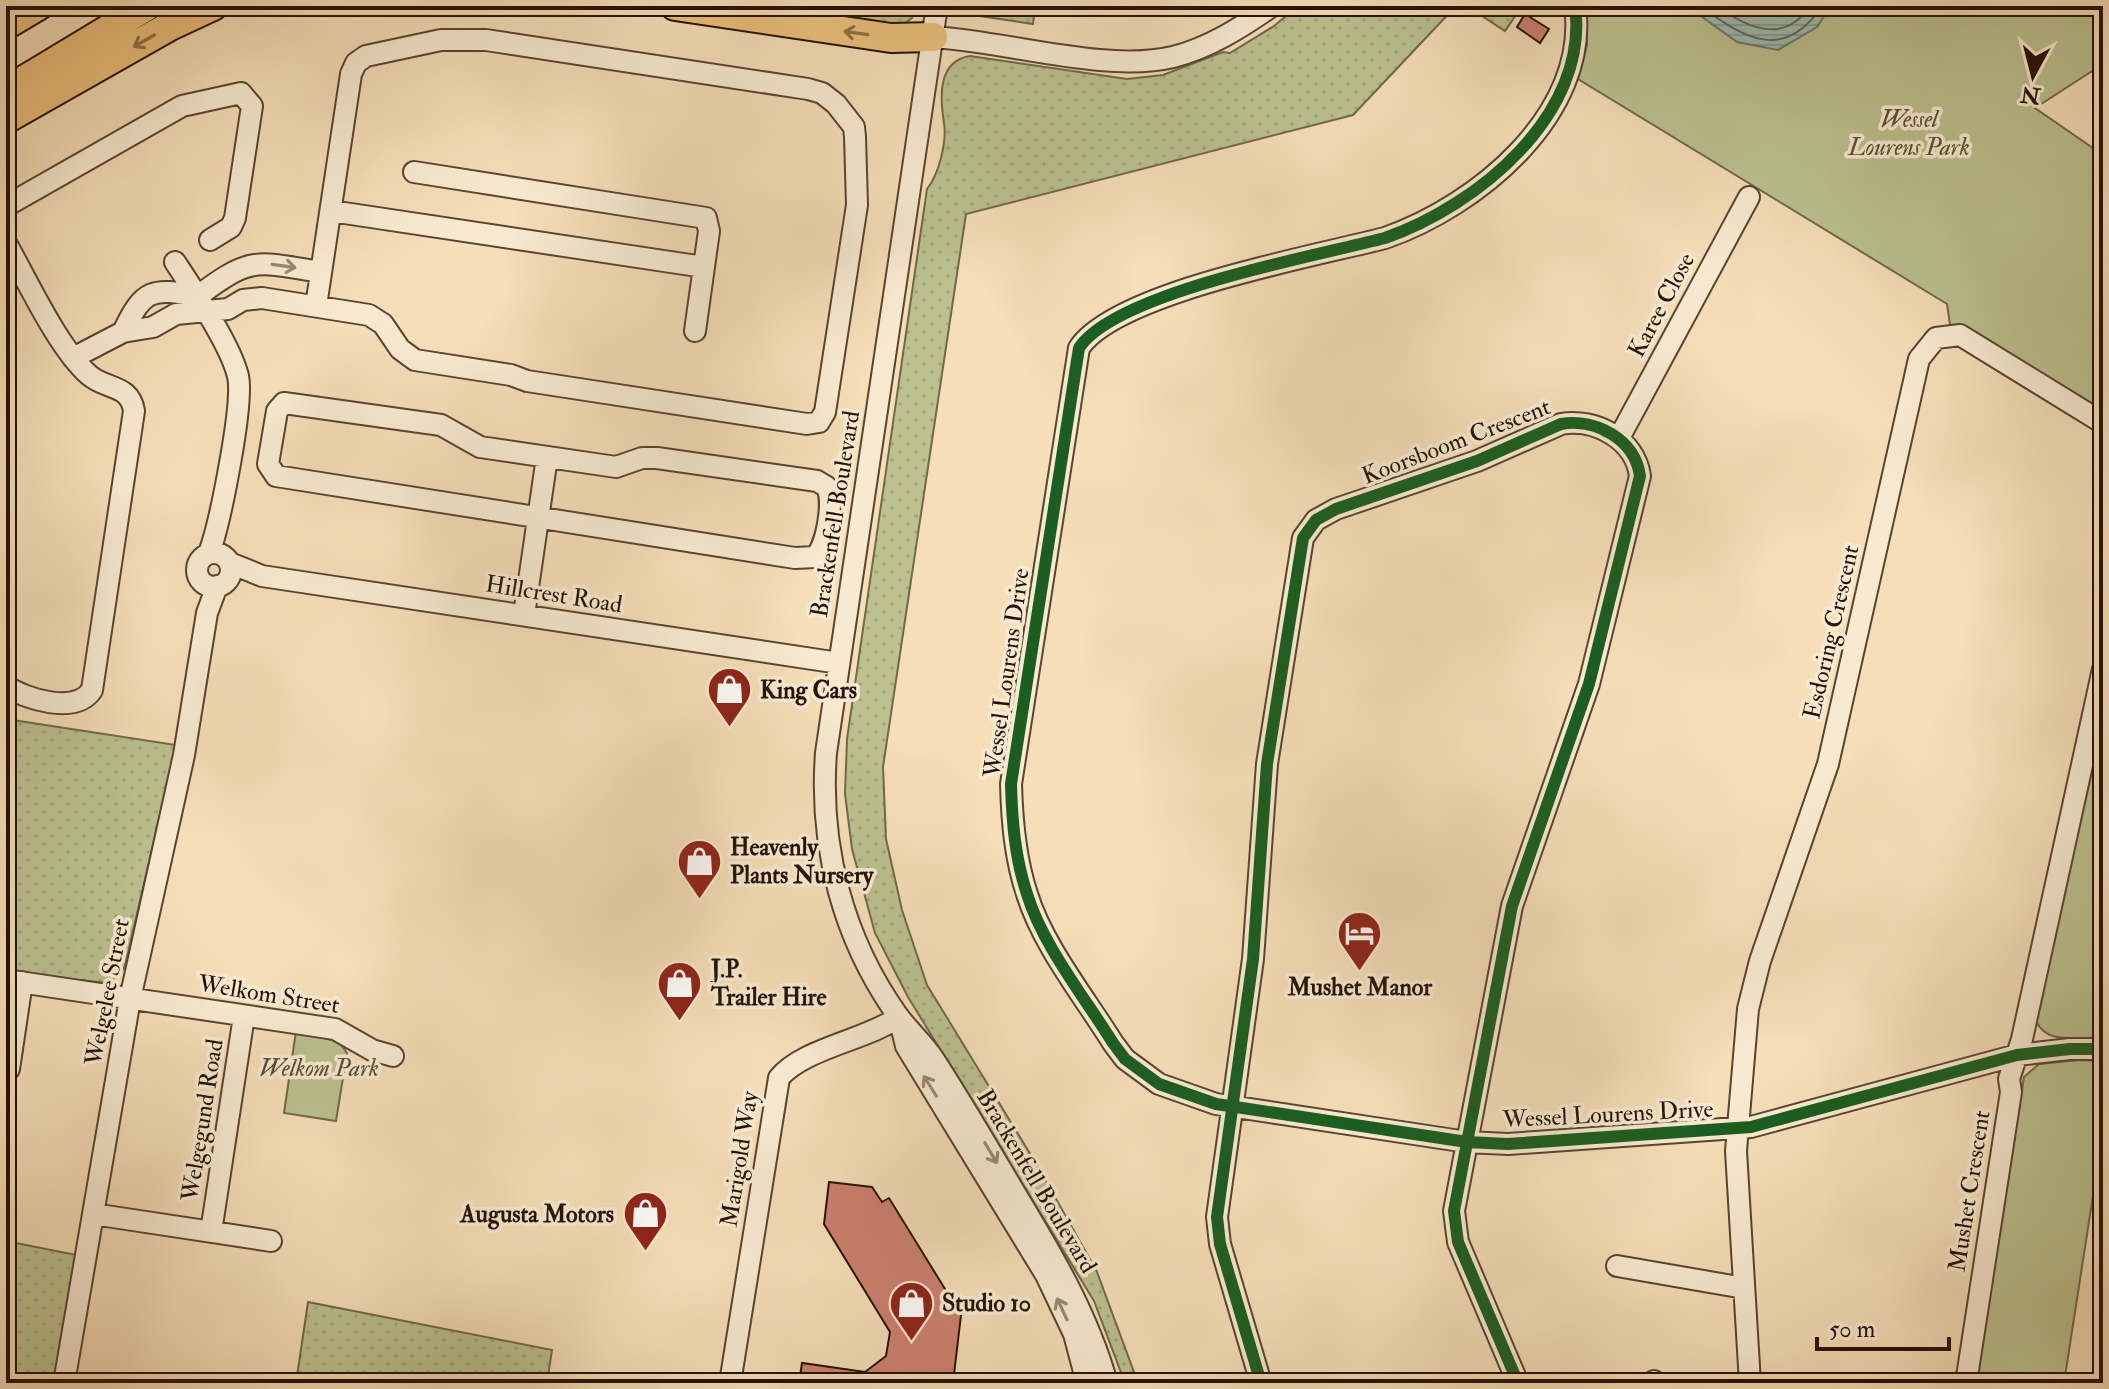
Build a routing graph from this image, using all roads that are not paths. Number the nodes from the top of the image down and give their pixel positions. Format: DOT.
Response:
graph roads {
  1 [pos="38,6"];
  2 [pos="147,6"];
  3 [pos="213,6"];
  4 [pos="675,6"];
  5 [pos="937,6"];
  6 [pos="1272,6"];
  7 [pos="1575,6"];
  8 [pos="6,25"];
  9 [pos="933,37"];
  10 [pos="6,91"];
  11 [pos="6,119"];
  12 [pos="414,172"];
  13 [pos="1749,197"];
  14 [pos="6,206"];
  15 [pos="331,211"];
  16 [pos="210,240"];
  17 [pos="6,243"];
  18 [pos="175,262"];
  19 [pos="704,267"];
  20 [pos="321,272"];
  21 [pos="202,304"];
  22 [pos="316,306"];
  23 [pos="695,331"];
  24 [pos="123,332"];
  25 [pos="73,358"];
  26 [pos="2103,423"];
  27 [pos="1619,438"];
  28 [pos="547,457"];
  29 [pos="538,518"];
  30 [pos="218,570"];
  31 [pos="524,615"];
  32 [pos="839,663"];
  33 [pos="2103,669"];
  34 [pos="6,686"];
  35 [pos="14,981"];
  36 [pos="130,999"];
  37 [pos="244,1016"];
  38 [pos="899,1017"];
  39 [pos="2103,1049"];
  40 [pos="2017,1055"];
  41 [pos="393,1056"];
  42 [pos="9,1069"];
  43 [pos="1233,1107"];
  44 [pos="1737,1128"];
  45 [pos="1467,1142"];
  46 [pos="93,1214"];
  47 [pos="211,1232"];
  48 [pos="271,1241"];
  49 [pos="1617,1266"];
  50 [pos="1744,1288"];
  51 [pos="64,1383"];
  52 [pos="730,1383"];
  53 [pos="1087,1383"];
  54 [pos="1107,1383"];
  55 [pos="1261,1383"];
  56 [pos="1518,1383"];
  57 [pos="1750,1383"];
  58 [pos="1966,1383"];
  1 -- 8 [label="highway"];
  2 -- 10 [label="highway"];
  3 -- 11 [label="highway, one-way"];
  9 -- 4 [label="highway, one-way"];
  5 -- 9 [label="street, Brackenfell Boulevard"];
  6 -- 9 [label="street"];
  7 -- 43 [label="street, Wessel Lourens Drive"];
  9 -- 32 [label="street, Brackenfell Boulevard"];
  12 -- 19 [label="street"];
  13 -- 27 [label="street, Karee Close"];
  14 -- 16 [label="street"];
  15 -- 19 [label="street"];
  15 -- 20 [label="street"];
  15 -- 22 [label="street"];
  17 -- 25 [label="street"];
  18 -- 21 [label="street, Welgelee Street"];
  19 -- 23 [label="street"];
  21 -- 20 [label="street, one-way"];
  20 -- 22 [label="street"];
  21 -- 22 [label="street"];
  21 -- 24 [label="street"];
  21 -- 24 [label="street"];
  21 -- 30 [label="street, Welgelee Street"];
  24 -- 25 [label="street"];
  25 -- 34 [label="street"];
  26 -- 44 [label="street, Esdoring Crescent"];
  27 -- 43 [label="street, Koorsboom Crescent"];
  27 -- 45 [label="street"];
  28 -- 29 [label="street"];
  28 -- 29 [label="street"];
  28 -- 29 [label="street"];
  29 -- 31 [label="street"];
  30 -- 31 [label="street, Hillcrest Road"];
  30 -- 36 [label="street, Welgelee Street"];
  31 -- 32 [label="street, Hillcrest Road"];
  32 -- 38 [label="street, Brackenfell Boulevard"];
  33 -- 40 [label="street"];
  35 -- 36 [label="street, Welkom Street"];
  35 -- 42 [label="street"];
  36 -- 37 [label="street, Welkom Street"];
  36 -- 46 [label="street, Welgelee Street"];
  37 -- 41 [label="street, Welkom Street"];
  37 -- 47 [label="street, Welgegund Road"];
  38 -- 52 [label="street, Marigold Way"];
  53 -- 38 [label="street, Brackenfell Boulevard, one-way"];
  38 -- 54 [label="street, Brackenfell Boulevard, one-way"];
  39 -- 40 [label="street, Wessel Lourens Drive"];
  40 -- 44 [label="street, Wessel Lourens Drive"];
  40 -- 58 [label="street, Mushet Crescent"];
  43 -- 45 [label="street, Wessel Lourens Drive"];
  43 -- 55 [label="street, Koorsboom Crescent"];
  44 -- 45 [label="street, Wessel Lourens Drive"];
  44 -- 50 [label="street"];
  45 -- 56 [label="street"];
  46 -- 47 [label="street, Welgegund Road"];
  46 -- 51 [label="street, Welgelee Street"];
  47 -- 48 [label="street, Welgegund Road"];
  49 -- 50 [label="street"];
  50 -- 57 [label="street"];
}
